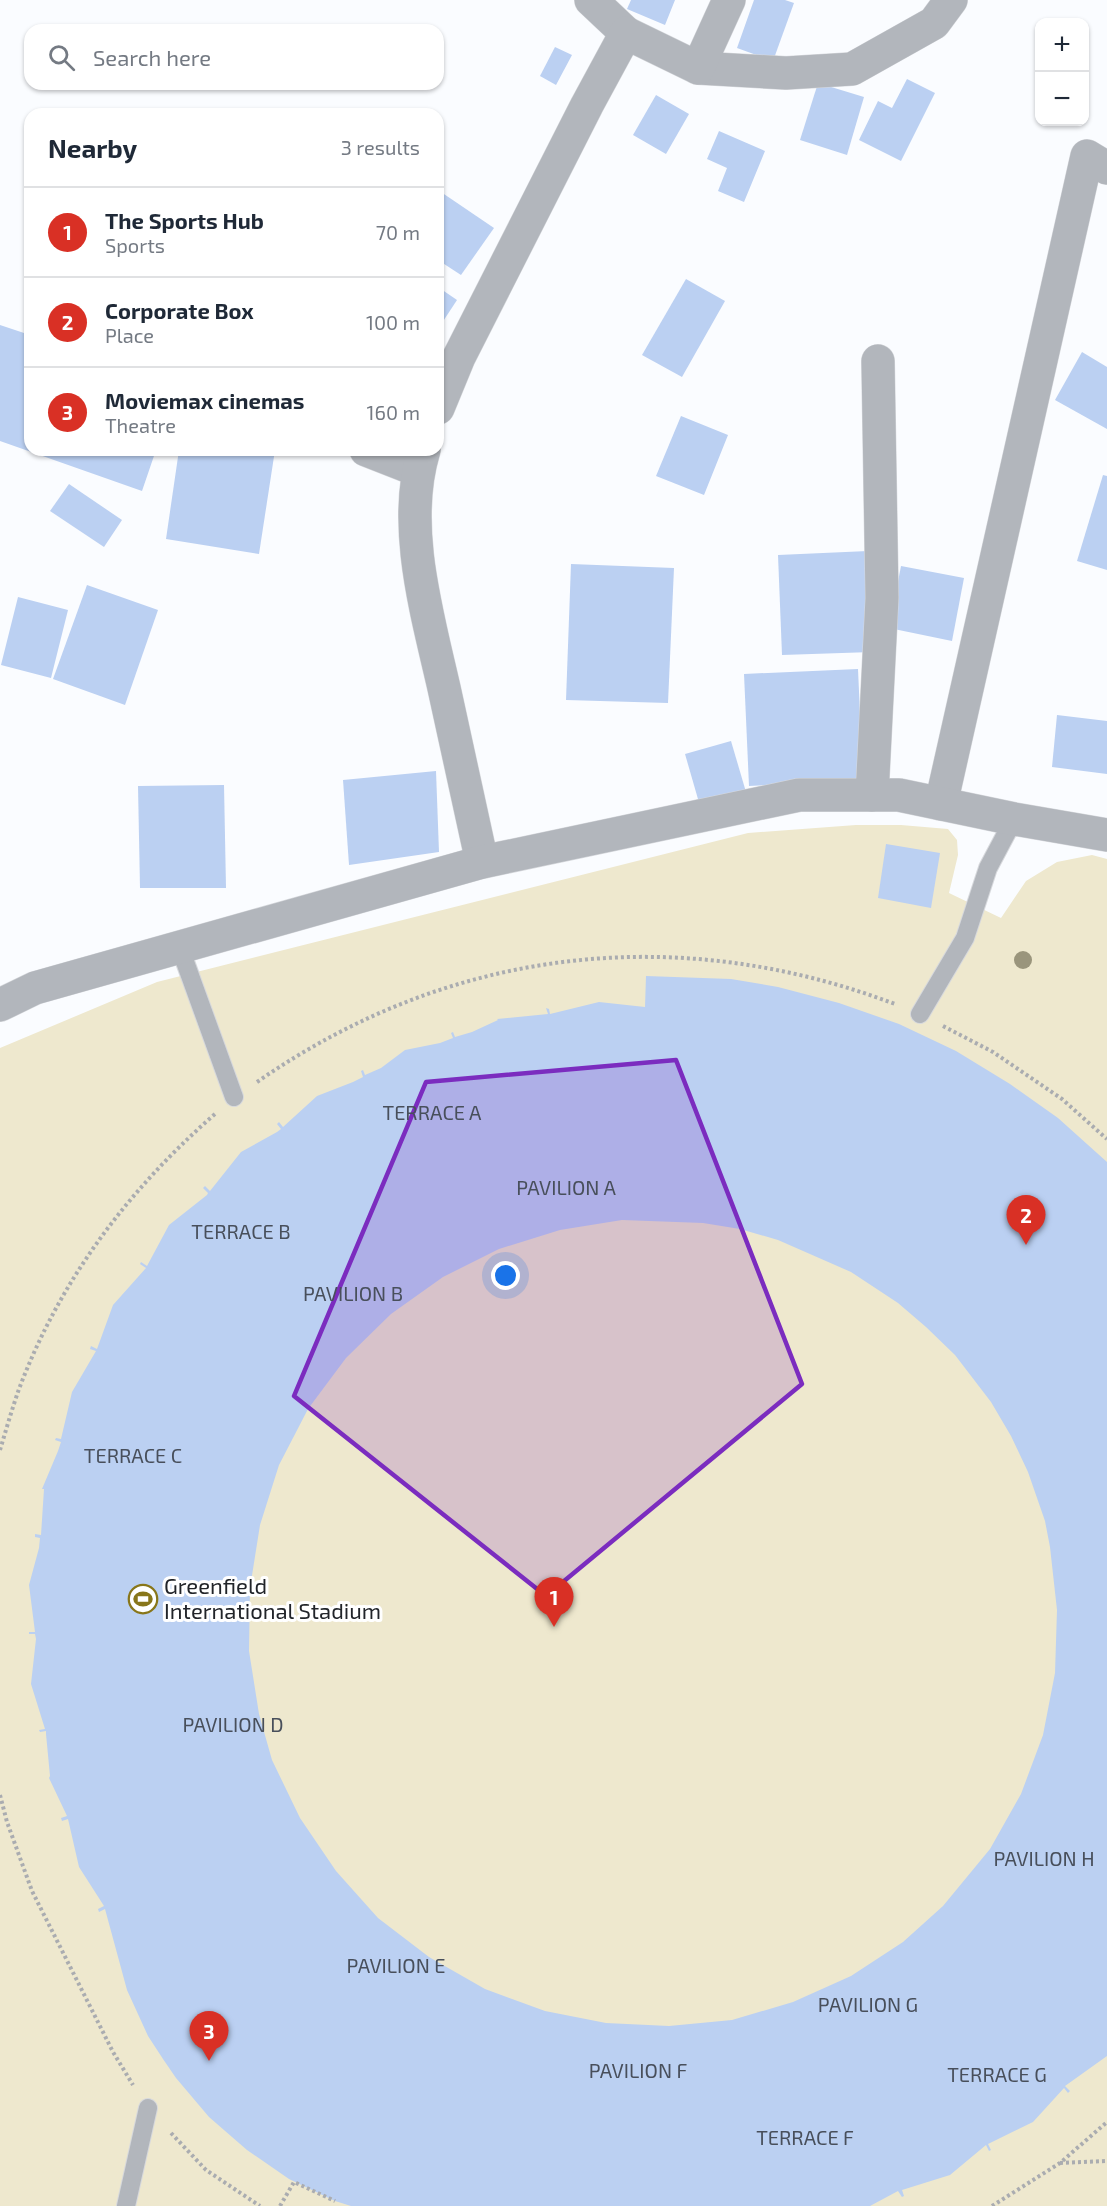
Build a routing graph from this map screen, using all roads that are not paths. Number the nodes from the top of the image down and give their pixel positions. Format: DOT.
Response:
graph roads {
  1 [pos="591,0"];
  2 [pos="729,0"];
  3 [pos="951,0"];
  4 [pos="626,33"];
  5 [pos="698,68"];
  6 [pos="1107,168"];
  7 [pos="878,361"];
  8 [pos="444,393"];
  9 [pos="399,456"];
  10 [pos="421,460"];
  11 [pos="872,795"];
  12 [pos="941,804"];
  13 [pos="1014,819"];
  14 [pos="1107,835"];
  15 [pos="482,862"];
  16 [pos="180,948"];
  17 [pos="0,1005"];
  18 [pos="920,1014"];
  19 [pos="234,1097"];
  20 [pos="148,2108"];
  21 [pos="126,2206"];
  1 -- 4 [label="street"];
  2 -- 5 [label="street"];
  3 -- 5 [label="street"];
  4 -- 5 [label="street"];
  4 -- 8 [label="street"];
  6 -- 12 [label="street"];
  7 -- 11 [label="street"];
  9 -- 10 [label="street"];
  10 -- 15 [label="street"];
  11 -- 12 [label="street"];
  11 -- 15 [label="street"];
  12 -- 13 [label="street"];
  13 -- 14 [label="street"];
  13 -- 18 [label="lane"];
  15 -- 16 [label="street"];
  16 -- 17 [label="street"];
  16 -- 19 [label="lane"];
  20 -- 21 [label="lane"];
}
